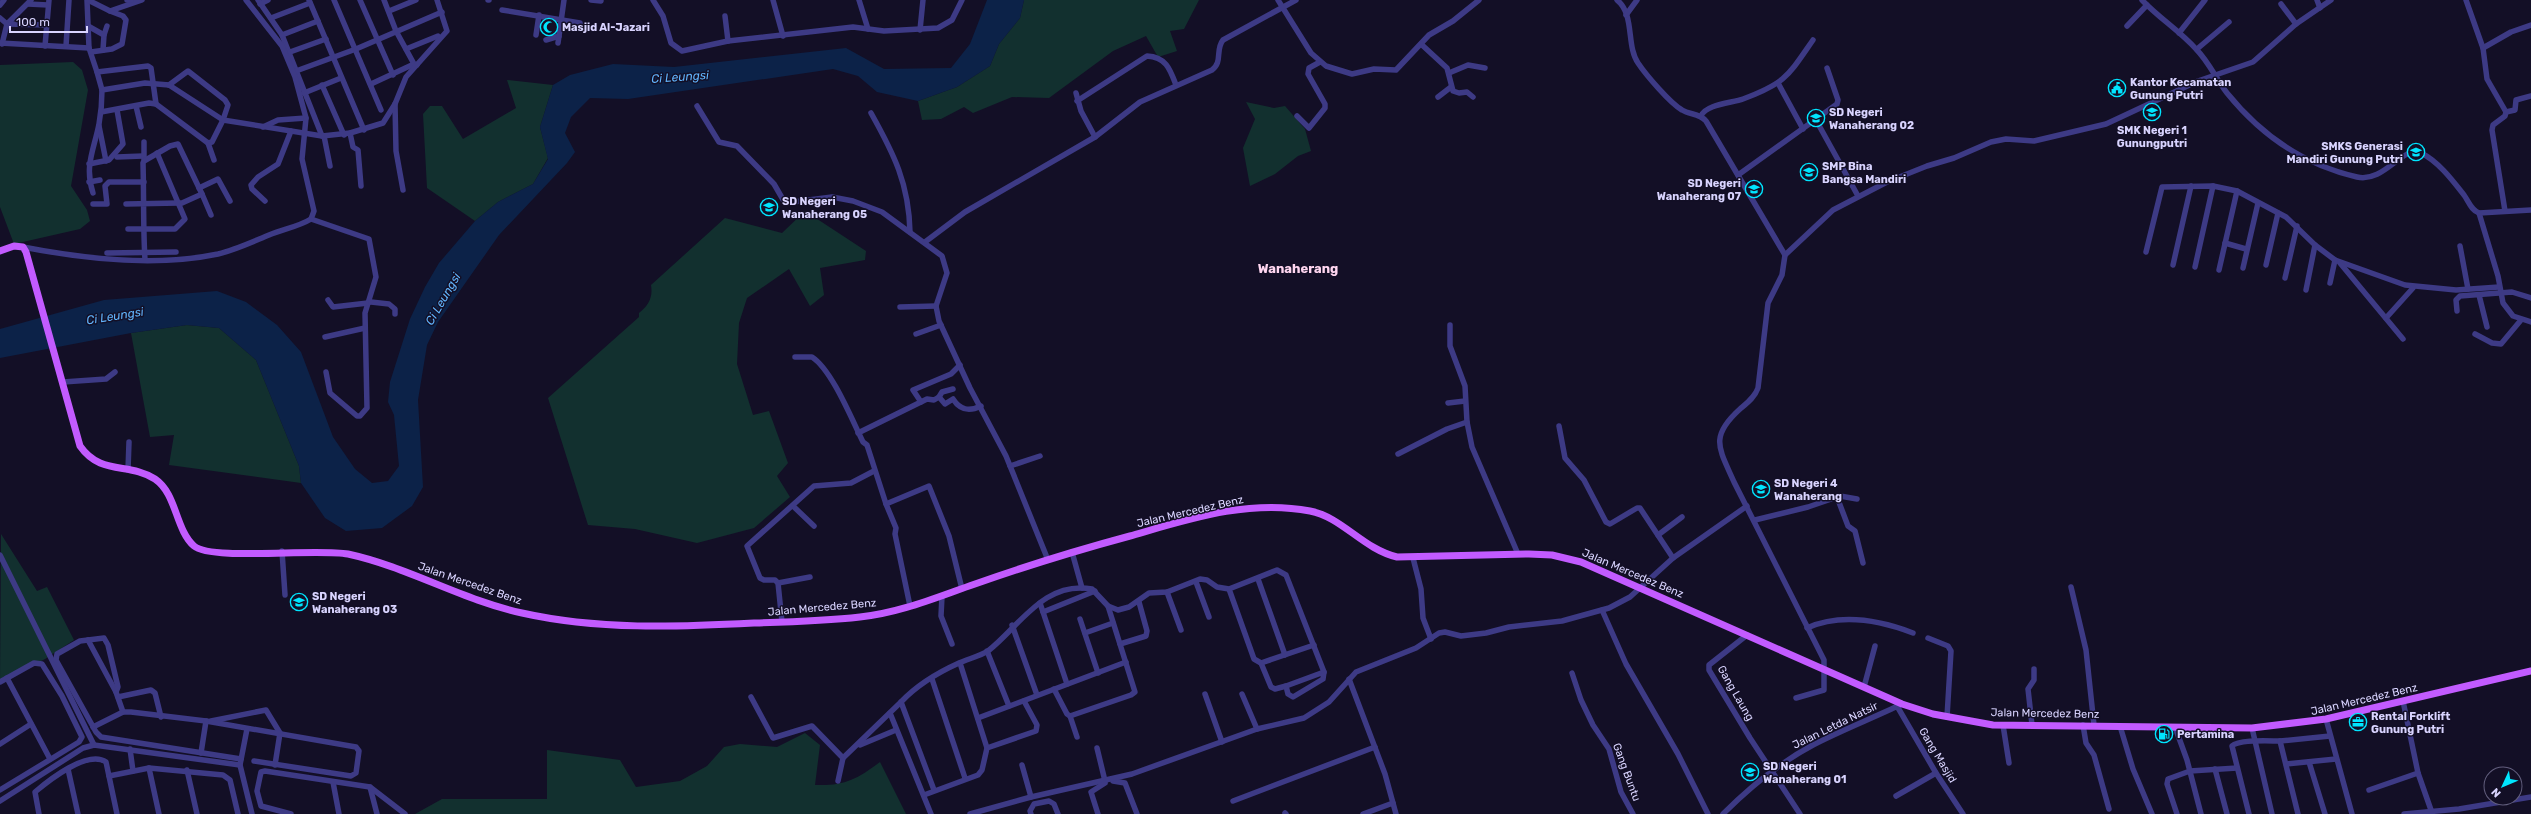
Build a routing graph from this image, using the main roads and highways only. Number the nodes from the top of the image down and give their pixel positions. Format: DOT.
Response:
graph roads {
  1 [pos="0,251"];
  2 [pos="2531,671"];
  1 -- 2 [label="main road, Jalan Mercedez Benz"];
}
